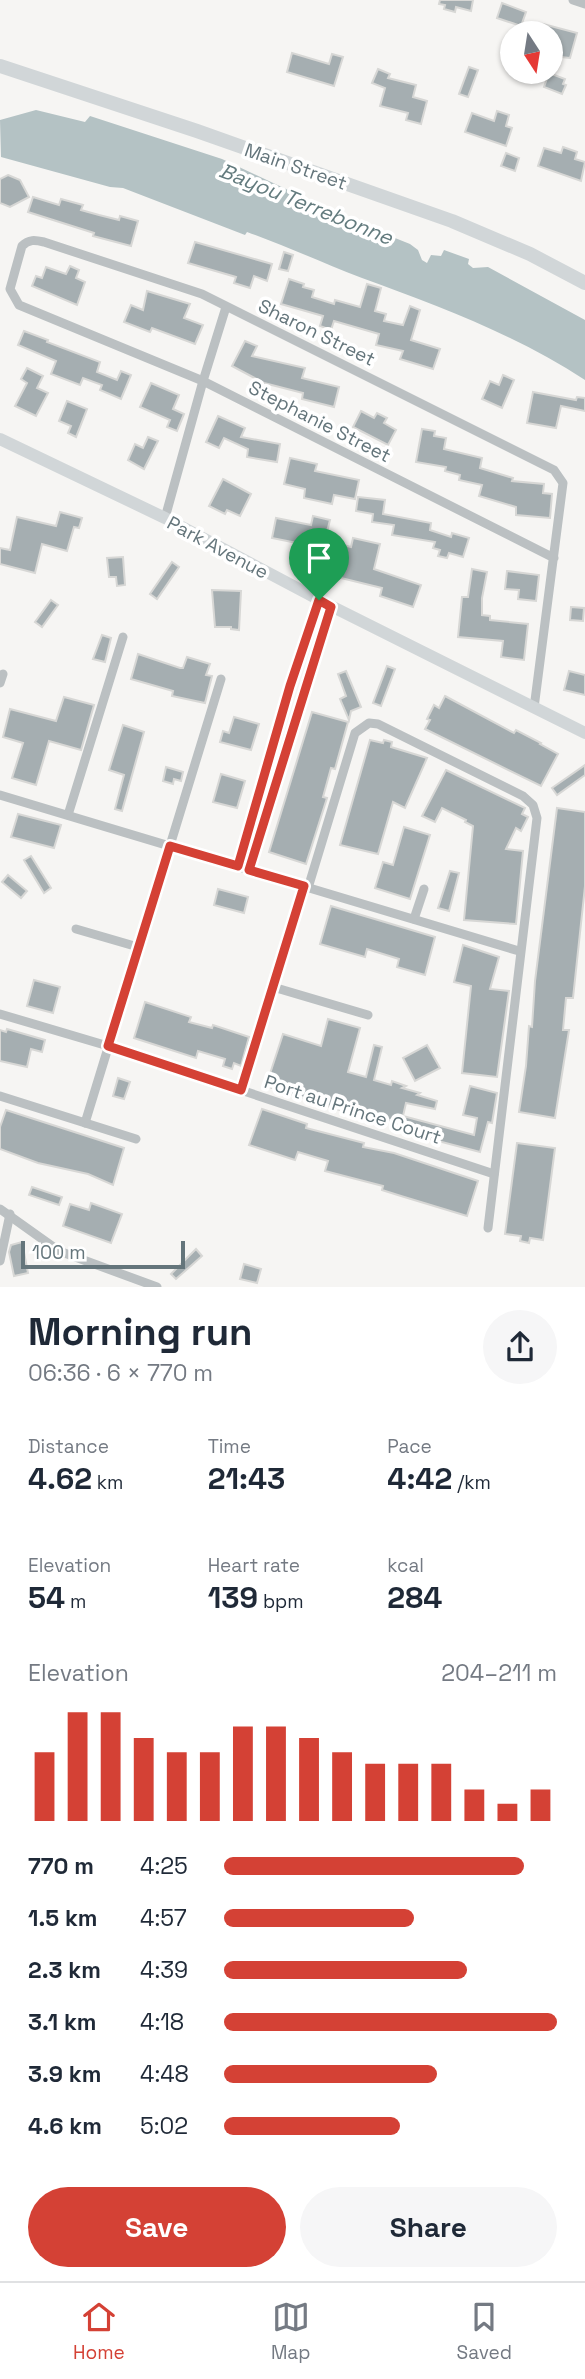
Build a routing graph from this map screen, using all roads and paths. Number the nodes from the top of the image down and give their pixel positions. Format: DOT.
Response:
graph roads {
  1 [pos="573,0"];
  2 [pos="585,4"];
  3 [pos="0,66"];
  4 [pos="44,242"];
  5 [pos="585,282"];
  6 [pos="226,307"];
  7 [pos="203,381"];
  8 [pos="0,439"];
  9 [pos="165,518"];
  10 [pos="554,558"];
  11 [pos="325,603"];
  12 [pos="123,637"];
  13 [pos="220,679"];
  14 [pos="534,708"];
  15 [pos="585,733"];
  16 [pos="0,795"];
  17 [pos="68,815"];
  18 [pos="170,846"];
  19 [pos="238,866"];
  20 [pos="249,870"];
  21 [pos="306,887"];
  22 [pos="424,889"];
  23 [pos="414,919"];
  24 [pos="76,929"];
  25 [pos="138,947"];
  26 [pos="520,951"];
  27 [pos="273,987"];
  28 [pos="0,1014"];
  29 [pos="368,1015"];
  30 [pos="108,1046"];
  31 [pos="241,1090"];
  32 [pos="0,1096"];
  33 [pos="85,1123"];
  34 [pos="136,1139"];
  35 [pos="494,1174"];
  36 [pos="0,1209"];
  37 [pos="10,1214"];
  38 [pos="488,1228"];
  39 [pos="0,1261"];
  40 [pos="157,1287"];
  1 -- 2 [label="street"];
  3 -- 5 [label="main road, Main Street"];
  4 -- 6 [label="street, Sharon Street"];
  4 -- 7 [label="street, Stephanie Street"];
  6 -- 7 [label="street"];
  6 -- 10 [label="street, Sharon Street"];
  7 -- 9 [label="street"];
  7 -- 10 [label="street, Stephanie Street"];
  8 -- 9 [label="main road, Park Avenue"];
  9 -- 11 [label="main road, Park Avenue"];
  10 -- 14 [label="street"];
  11 -- 14 [label="main road, Park Avenue"];
  11 -- 19 [label="street"];
  11 -- 20 [label="street"];
  12 -- 17 [label="street"];
  13 -- 18 [label="street"];
  14 -- 15 [label="main road, Park Avenue"];
  16 -- 17 [label="street"];
  17 -- 18 [label="street"];
  18 -- 19 [label="street"];
  18 -- 25 [label="street"];
  19 -- 20 [label="street"];
  20 -- 21 [label="street"];
  21 -- 23 [label="street"];
  21 -- 26 [label="street"];
  21 -- 27 [label="street"];
  22 -- 23 [label="street"];
  23 -- 26 [label="street"];
  24 -- 25 [label="street"];
  25 -- 30 [label="street"];
  26 -- 35 [label="street"];
  27 -- 29 [label="street"];
  27 -- 31 [label="street"];
  28 -- 30 [label="street, Port au Prince Court"];
  30 -- 31 [label="street, Port au Prince Court"];
  30 -- 33 [label="street"];
  31 -- 35 [label="street, Port au Prince Court"];
  32 -- 33 [label="street"];
  33 -- 34 [label="street"];
  35 -- 38 [label="street"];
  36 -- 37 [label="street"];
  37 -- 39 [label="street"];
  37 -- 40 [label="street"];
}
